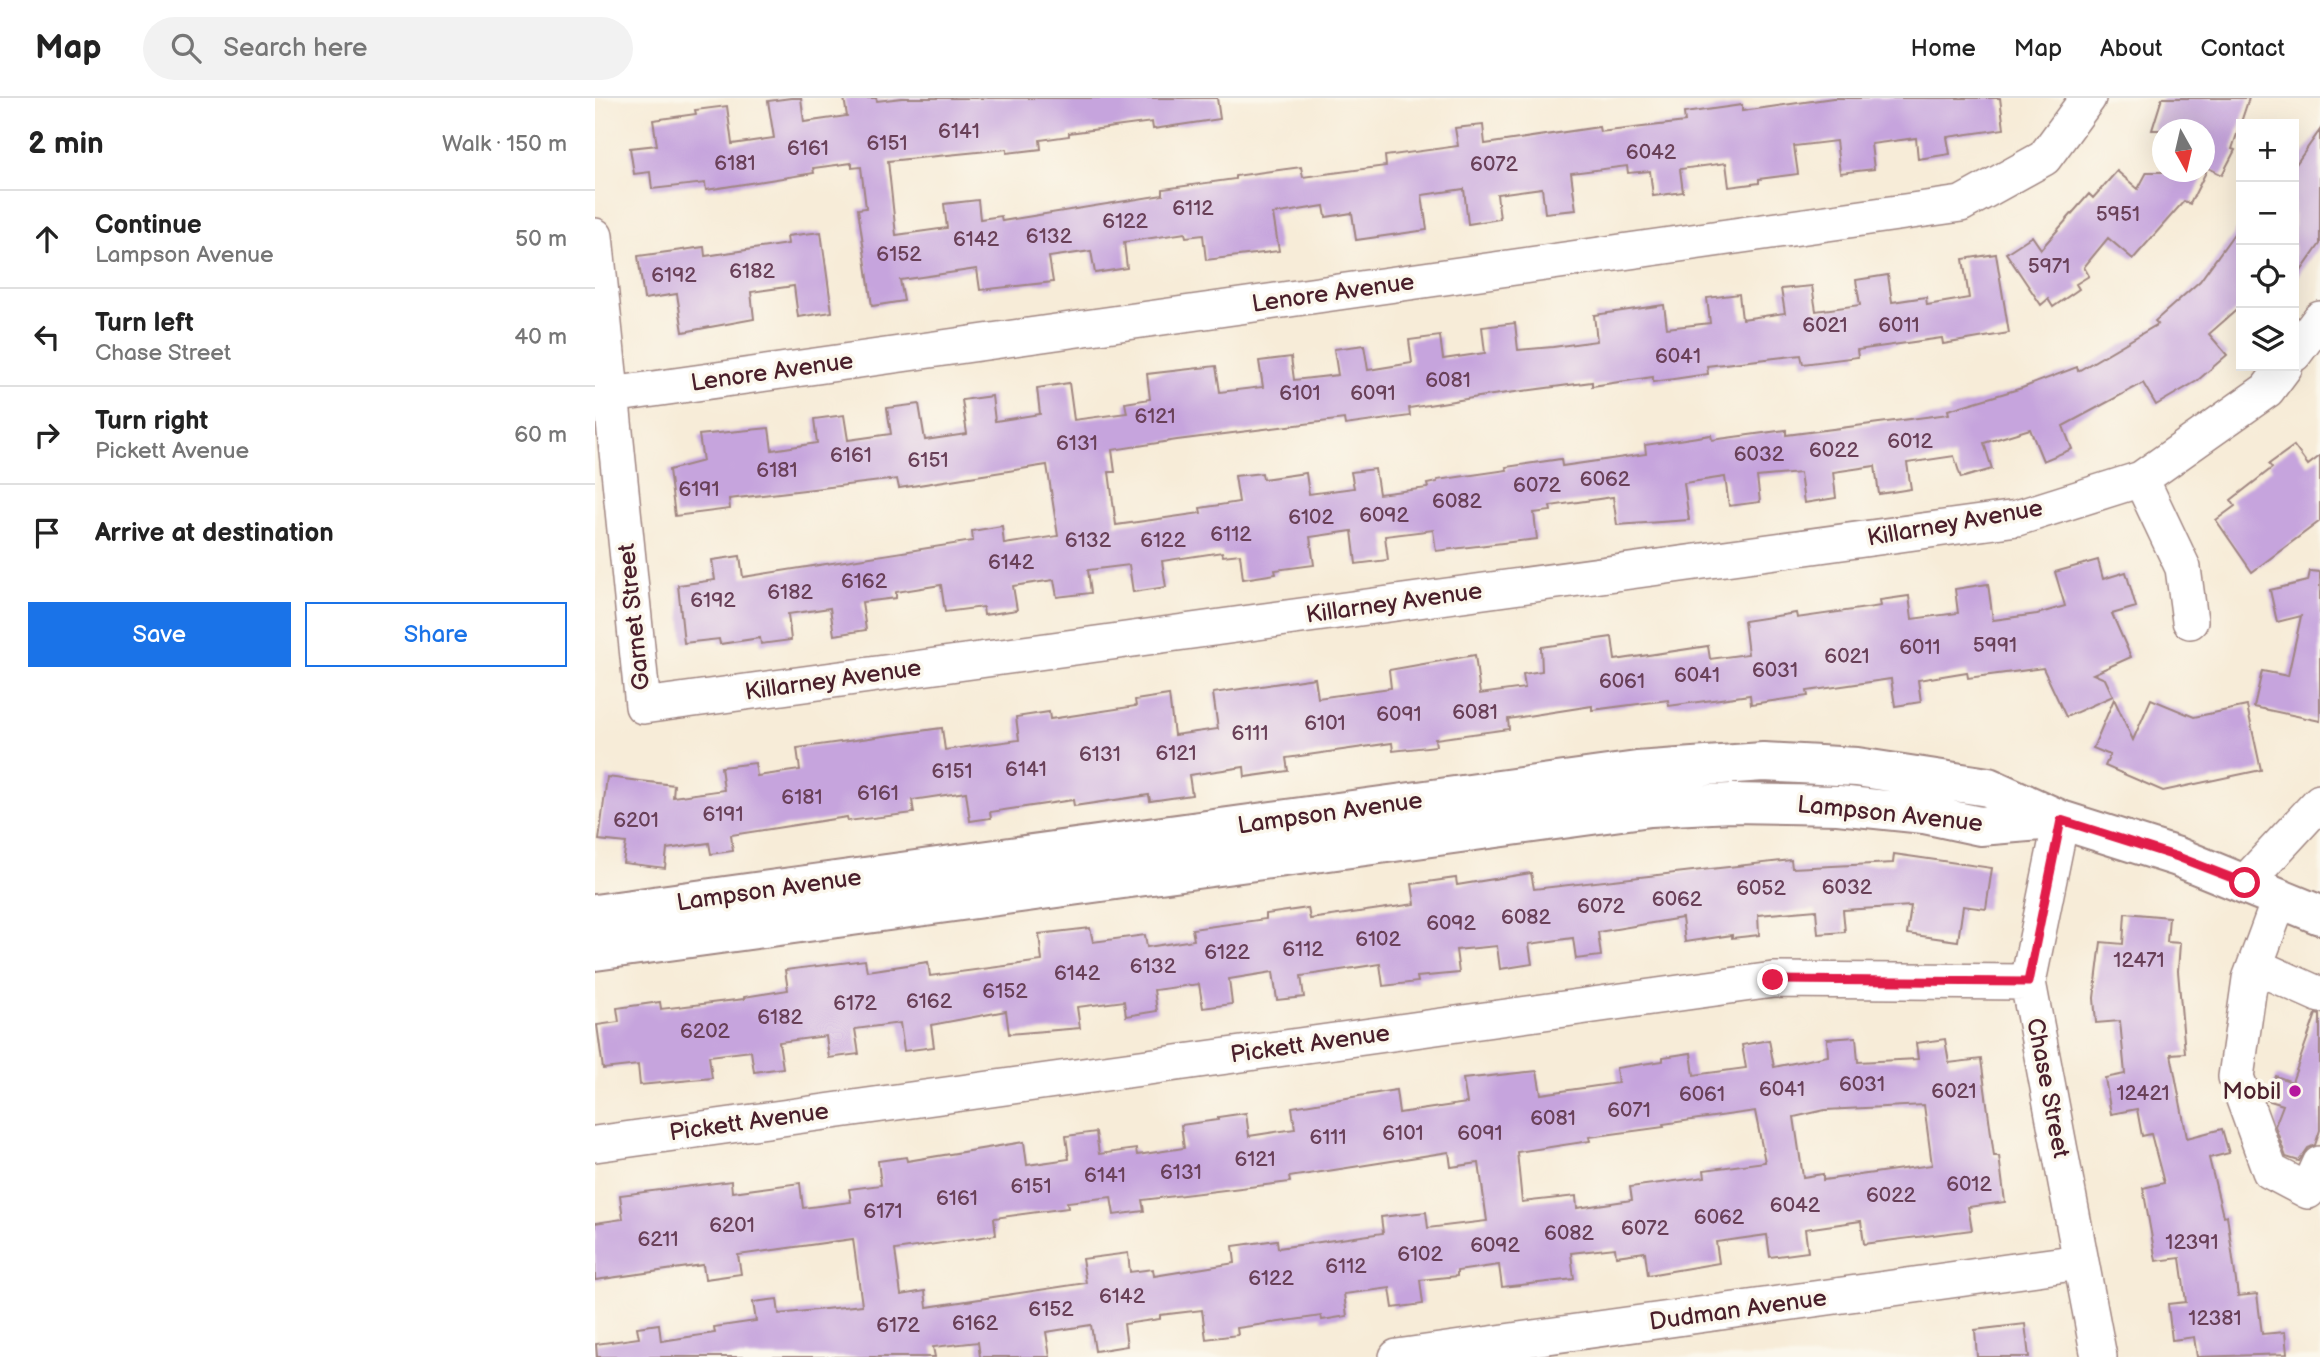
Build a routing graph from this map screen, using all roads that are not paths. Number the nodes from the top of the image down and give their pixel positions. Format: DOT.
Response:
graph roads {
  1 [pos="2088,98"];
  2 [pos="595,236"];
  3 [pos="2320,319"];
  4 [pos="2299,347"];
  5 [pos="2281,371"];
  6 [pos="611,395"];
  7 [pos="2141,479"];
  8 [pos="2190,621"];
  9 [pos="643,706"];
  10 [pos="2320,802"];
  11 [pos="2061,820"];
  12 [pos="2263,890"];
  13 [pos="595,914"];
  14 [pos="2320,915"];
  15 [pos="595,951"];
  16 [pos="2255,966"];
  17 [pos="2028,982"];
  18 [pos="2320,995"];
  19 [pos="595,1144"];
  20 [pos="2320,1164"];
  21 [pos="2080,1262"];
  22 [pos="1397,1357"];
  23 [pos="2099,1357"];
  1 -- 6 [label="street, Lenore Avenue"];
  2 -- 6 [label="street, Garnet Street"];
  3 -- 4 [label="street"];
  5 -- 7 [label="street, Killarney Avenue"];
  6 -- 9 [label="street, Garnet Street"];
  7 -- 8 [label="street"];
  7 -- 9 [label="street, Killarney Avenue"];
  10 -- 12 [label="street"];
  11 -- 12 [label="main road, Lampson Avenue"];
  11 -- 13 [label="main road, Lampson Avenue"];
  11 -- 15 [label="main road, Lampson Avenue"];
  11 -- 17 [label="street, Chase Street"];
  12 -- 14 [label="main road, Lampson Avenue"];
  12 -- 16 [label="street"];
  16 -- 18 [label="street"];
  16 -- 20 [label="street"];
  17 -- 19 [label="street, Pickett Avenue"];
  17 -- 21 [label="street, Chase Street"];
  21 -- 22 [label="street, Dudman Avenue"];
  21 -- 23 [label="street, Chase Street"];
}
